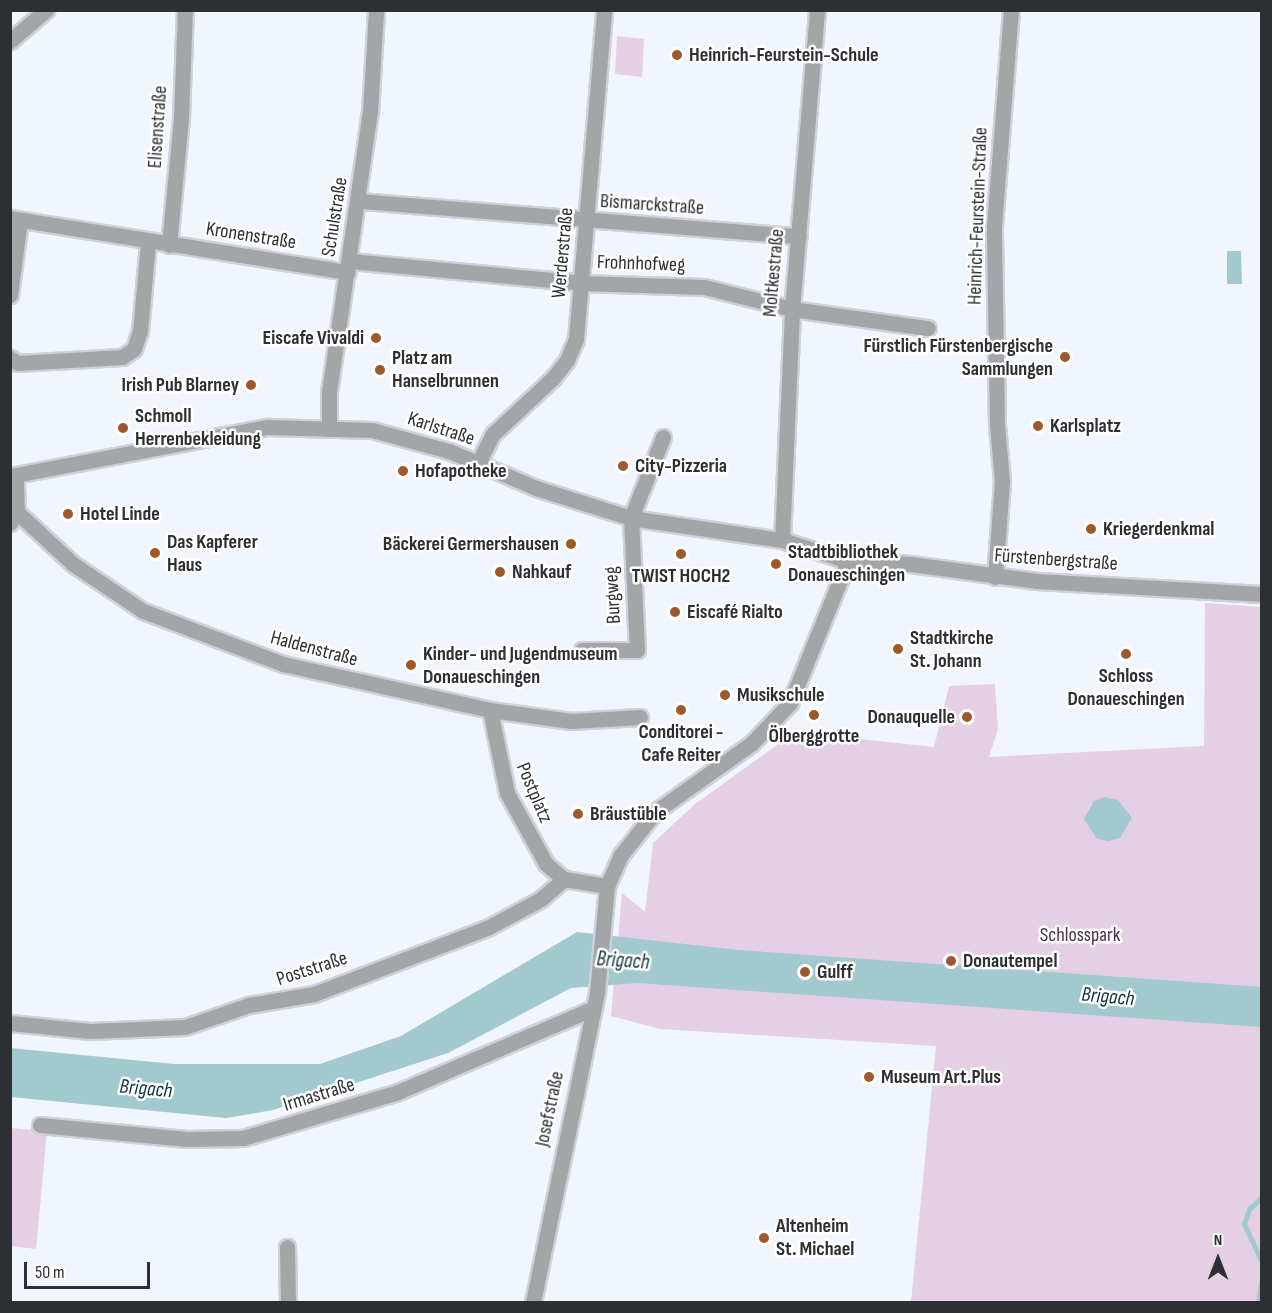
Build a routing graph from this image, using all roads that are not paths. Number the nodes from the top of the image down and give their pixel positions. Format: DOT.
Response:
graph roads {
  1 [pos="46,10"];
  2 [pos="184,10"];
  3 [pos="376,10"];
  4 [pos="604,10"];
  5 [pos="817,10"];
  6 [pos="1011,10"];
  7 [pos="10,41"];
  8 [pos="360,201"];
  9 [pos="15,219"];
  10 [pos="587,222"];
  11 [pos="799,236"];
  12 [pos="148,243"];
  13 [pos="169,245"];
  14 [pos="349,266"];
  15 [pos="581,283"];
  16 [pos="10,295"];
  17 [pos="792,309"];
  18 [pos="928,328"];
  19 [pos="10,358"];
  20 [pos="329,429"];
  21 [pos="663,437"];
  22 [pos="478,463"];
  23 [pos="13,476"];
  24 [pos="14,517"];
  25 [pos="631,518"];
  26 [pos="782,540"];
  27 [pos="848,561"];
  28 [pos="995,577"];
  29 [pos="1262,594"];
  30 [pos="582,650"];
  31 [pos="490,710"];
  32 [pos="640,717"];
  33 [pos="564,879"];
  34 [pos="607,886"];
  35 [pos="594,1008"];
  36 [pos="10,1023"];
  37 [pos="40,1125"];
  38 [pos="287,1246"];
  39 [pos="288,1302"];
  40 [pos="533,1302"];
  1 -- 7 [label="street"];
  2 -- 13 [label="street, Elisenstraße"];
  3 -- 8 [label="street, Schulstraße"];
  4 -- 10 [label="street, Werderstraße"];
  5 -- 11 [label="street, Moltkestraße"];
  6 -- 28 [label="street, Heinrich-Feurstein-Straße"];
  8 -- 10 [label="street, Bismarckstraße"];
  8 -- 14 [label="street, Schulstraße"];
  9 -- 12 [label="street, Kronenstraße"];
  9 -- 16 [label="street, Kronenstraße"];
  10 -- 11 [label="street, Bismarckstraße"];
  10 -- 15 [label="street, Werderstraße"];
  11 -- 17 [label="street, Moltkestraße"];
  12 -- 13 [label="street, Kronenstraße"];
  12 -- 19 [label="street"];
  13 -- 14 [label="street, Kronenstraße"];
  14 -- 15 [label="street, Frohnhofweg"];
  14 -- 20 [label="street, Schulstraße"];
  15 -- 17 [label="street, Frohnhofweg"];
  15 -- 22 [label="street, Werderstraße"];
  17 -- 18 [label="street, Frohnhofweg"];
  17 -- 26 [label="street, Moltkestraße"];
  20 -- 22 [label="street, Karlstraße"];
  20 -- 23 [label="street, Karlstraße"];
  21 -- 25 [label="street"];
  22 -- 25 [label="street, Karlstraße"];
  23 -- 24 [label="street"];
  24 -- 31 [label="street, Haldenstraße"];
  25 -- 26 [label="street, Karlstraße"];
  25 -- 30 [label="street, Burgweg"];
  26 -- 27 [label="street, Karlstraße"];
  27 -- 28 [label="street, Fürstenbergstraße"];
  27 -- 34 [label="street, Josefstraße"];
  28 -- 29 [label="street, Fürstenbergstraße"];
  31 -- 32 [label="street, Haldenstraße"];
  31 -- 33 [label="street, Postplatz"];
  33 -- 34 [label="street"];
  33 -- 36 [label="street, Poststraße"];
  34 -- 35 [label="street, Josefstraße"];
  35 -- 37 [label="street, Irmastraße"];
  35 -- 40 [label="street, Josefstraße"];
  38 -- 39 [label="street"];
}
